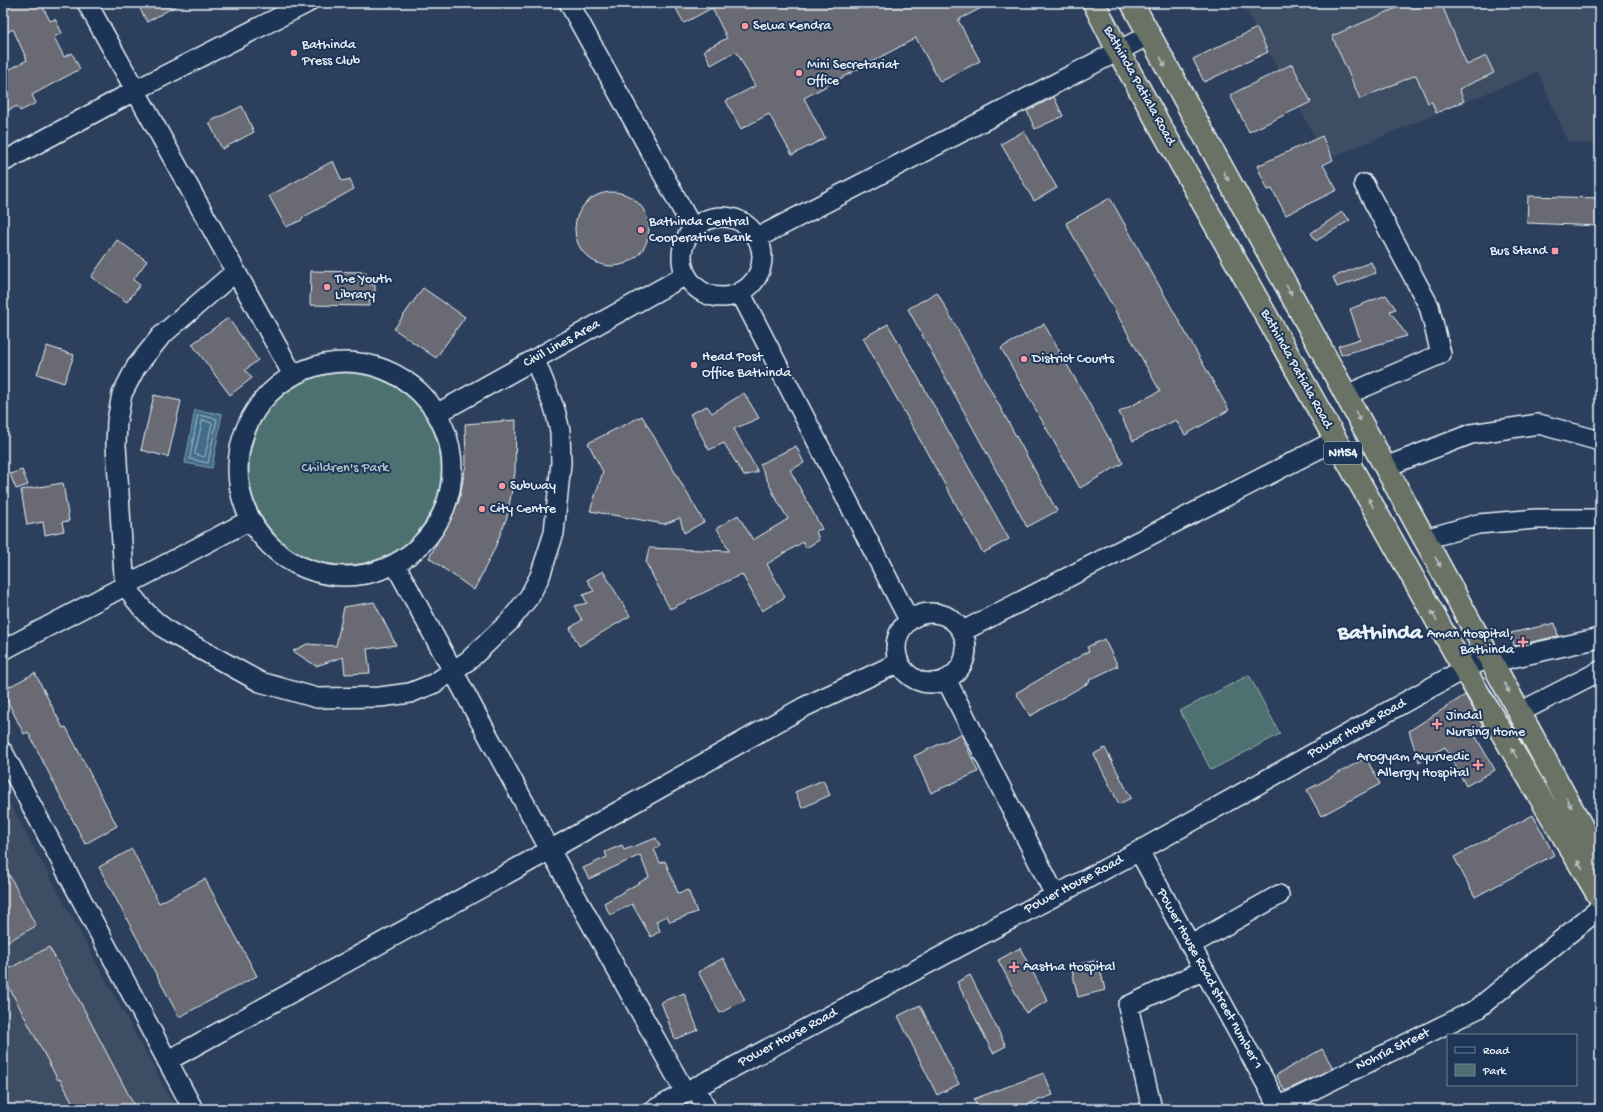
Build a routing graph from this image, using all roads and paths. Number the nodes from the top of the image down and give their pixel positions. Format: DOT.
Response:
graph roads {
  1 [pos="87,3"];
  2 [pos="307,3"];
  3 [pos="569,3"];
  4 [pos="1094,3"];
  5 [pos="1132,3"];
  6 [pos="1149,35"];
  7 [pos="1118,51"];
  8 [pos="134,91"];
  9 [pos="3,162"];
  10 [pos="1364,184"];
  11 [pos="693,229"];
  12 [pos="757,238"];
  13 [pos="235,272"];
  14 [pos="686,275"];
  15 [pos="740,292"];
  16 [pos="534,360"];
  17 [pos="293,375"];
  18 [pos="1346,395"];
  19 [pos="438,413"];
  20 [pos="1336,440"];
  21 [pos="1600,441"];
  22 [pos="1386,467"];
  23 [pos="250,520"];
  24 [pos="1600,520"];
  25 [pos="1425,539"];
  26 [pos="395,564"];
  27 [pos="127,585"];
  28 [pos="909,620"];
  29 [pos="963,632"];
  30 [pos="1600,638"];
  31 [pos="3,650"];
  32 [pos="1492,660"];
  33 [pos="898,663"];
  34 [pos="1464,669"];
  35 [pos="452,670"];
  36 [pos="1600,671"];
  37 [pos="947,681"];
  38 [pos="1520,712"];
  39 [pos="3,752"];
  40 [pos="550,850"];
  41 [pos="1139,850"];
  42 [pos="1600,860"];
  43 [pos="1055,895"];
  44 [pos="1280,895"];
  45 [pos="1600,898"];
  46 [pos="1600,908"];
  47 [pos="1191,945"];
  48 [pos="1204,970"];
  49 [pos="167,1061"];
  50 [pos="691,1089"];
  51 [pos="1278,1108"];
  52 [pos="192,1109"];
  53 [pos="655,1109"];
  54 [pos="706,1109"];
  55 [pos="1152,1109"];
  1 -- 8 [label="street"];
  2 -- 8 [label="street"];
  3 -- 11 [label="street"];
  4 -- 7 [label="highway, Bathinda Patiala Road / NH54"];
  5 -- 6 [label="highway, NH54"];
  6 -- 7 [label="street"];
  6 -- 18 [label="highway, NH54, one-way"];
  7 -- 12 [label="street"];
  7 -- 20 [label="highway, Bathinda Patiala Road / NH54"];
  8 -- 9 [label="street"];
  8 -- 13 [label="street"];
  10 -- 18 [label="street"];
  11 -- 12 [label="street"];
  11 -- 14 [label="street"];
  12 -- 15 [label="street"];
  13 -- 17 [label="street"];
  13 -- 27 [label="street"];
  14 -- 15 [label="street"];
  14 -- 16 [label="street, Civil Lines Area"];
  15 -- 28 [label="street"];
  16 -- 19 [label="street, Civil Lines Area"];
  16 -- 35 [label="street"];
  17 -- 19 [label="street"];
  17 -- 23 [label="street"];
  18 -- 22 [label="highway, NH54, one-way"];
  19 -- 26 [label="street"];
  20 -- 29 [label="street"];
  34 -- 20 [label="highway, Bathinda Patiala Road / NH54, one-way"];
  21 -- 22 [label="street"];
  22 -- 25 [label="highway, NH54"];
  23 -- 26 [label="street"];
  23 -- 27 [label="street"];
  24 -- 25 [label="street"];
  25 -- 32 [label="highway, NH54, one-way"];
  26 -- 35 [label="street"];
  27 -- 31 [label="street"];
  27 -- 35 [label="street"];
  28 -- 29 [label="street"];
  28 -- 33 [label="street"];
  29 -- 37 [label="street"];
  30 -- 32 [label="street, Power House Road"];
  32 -- 34 [label="street, Power House Road"];
  32 -- 38 [label="highway, NH54, one-way"];
  33 -- 37 [label="street"];
  33 -- 40 [label="street"];
  34 -- 41 [label="street, Power House Road"];
  45 -- 34 [label="highway, Bathinda Patiala Road / NH54, one-way"];
  35 -- 40 [label="street"];
  36 -- 38 [label="street"];
  37 -- 43 [label="street"];
  38 -- 42 [label="highway, NH54, one-way"];
  39 -- 49 [label="street"];
  40 -- 49 [label="street"];
  40 -- 50 [label="street"];
  41 -- 43 [label="street, Power House Road"];
  41 -- 47 [label="street, Power House Road street number 1"];
  43 -- 50 [label="street, Power House Road"];
  44 -- 47 [label="street"];
  46 -- 51 [label="street, Nohria Street"];
  47 -- 48 [label="street, Power House Road street number 1"];
  48 -- 51 [label="street, Power House Road street number 1"];
  48 -- 55 [label="street"];
  49 -- 52 [label="street"];
  50 -- 53 [label="street, Power House Road"];
  50 -- 54 [label="street"];
}
